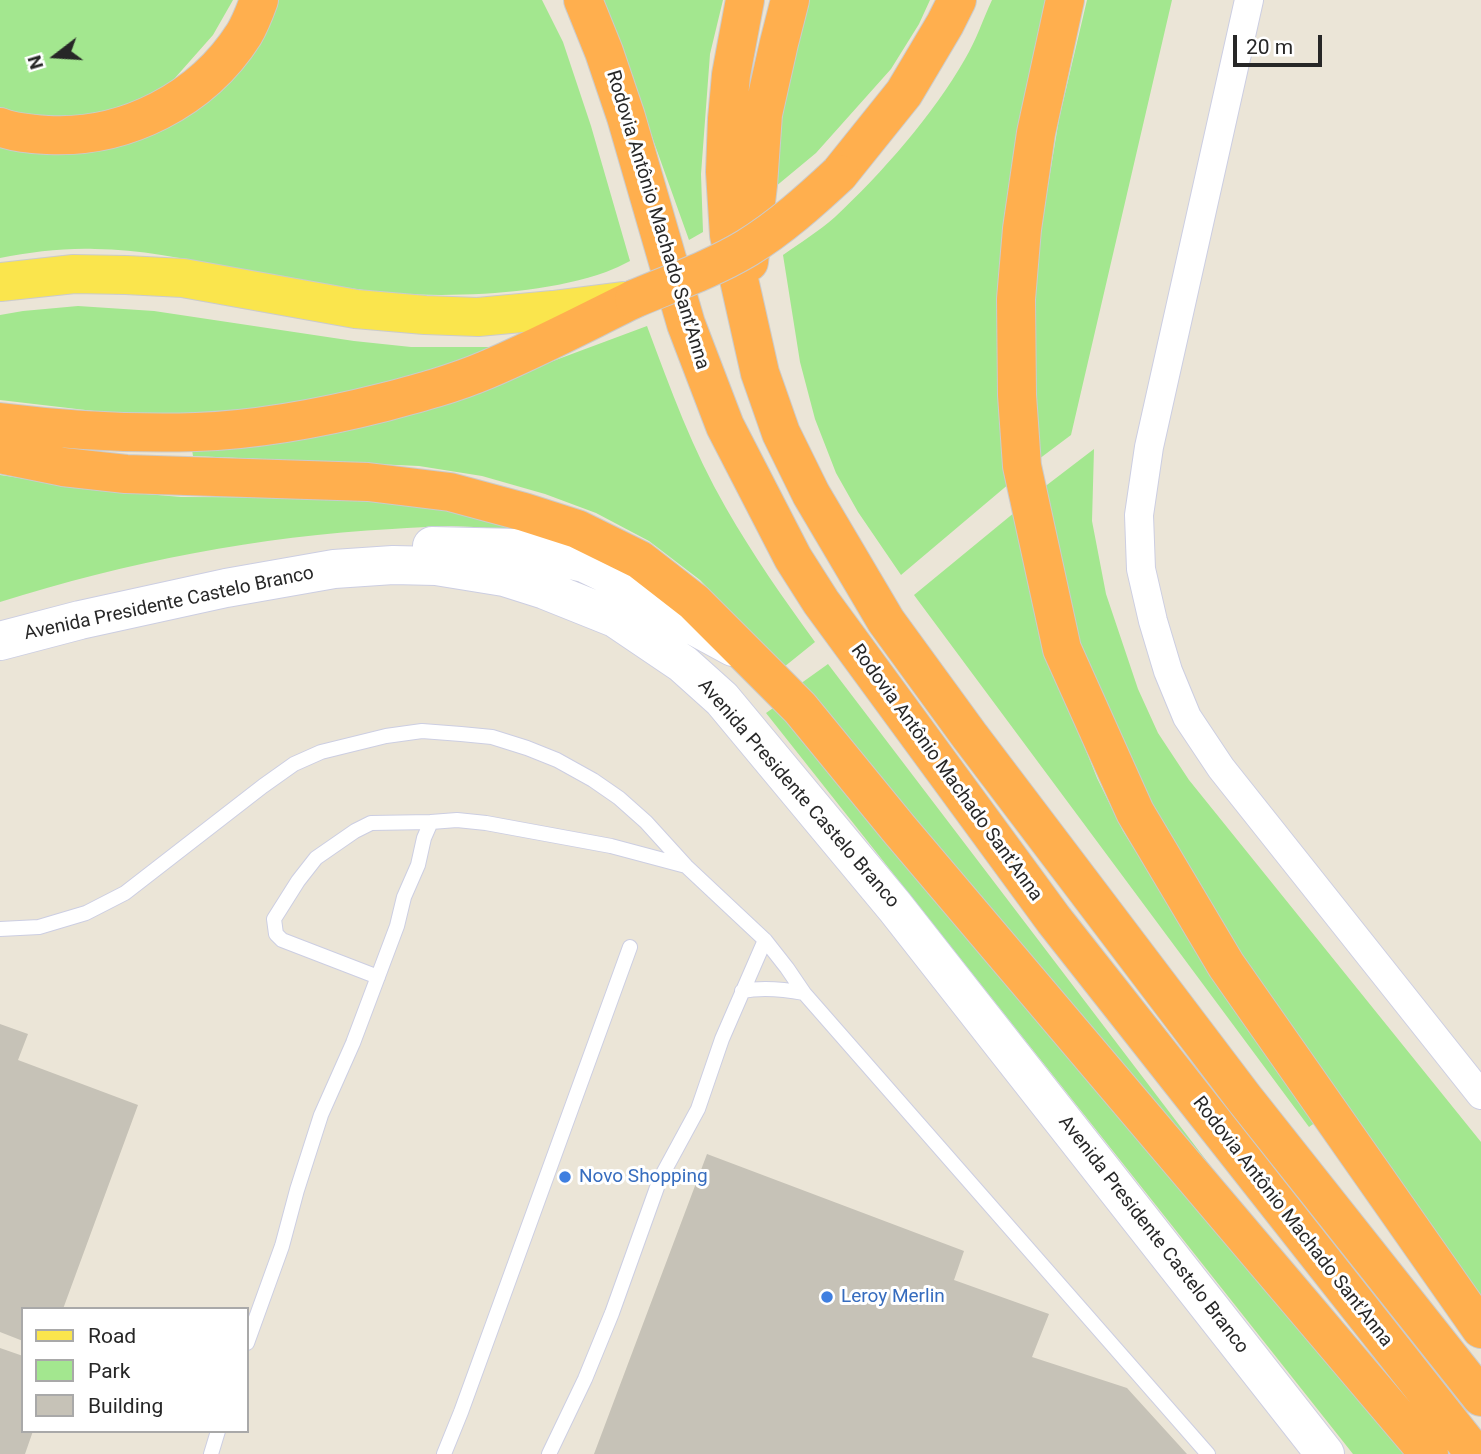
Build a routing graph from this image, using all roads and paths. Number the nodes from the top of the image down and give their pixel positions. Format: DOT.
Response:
graph roads {
  1 [pos="259,0"];
  2 [pos="583,0"];
  3 [pos="745,0"];
  4 [pos="790,0"];
  5 [pos="957,0"];
  6 [pos="1065,0"];
  7 [pos="1249,0"];
  8 [pos="0,127"];
  9 [pos="0,282"];
  10 [pos="634,299"];
  11 [pos="744,299"];
  12 [pos="0,422"];
  13 [pos="0,454"];
  14 [pos="334,569"];
  15 [pos="0,641"];
  16 [pos="745,653"];
  17 [pos="430,822"];
  18 [pos="686,866"];
  19 [pos="0,929"];
  20 [pos="765,940"];
  21 [pos="630,947"];
  22 [pos="378,977"];
  23 [pos="742,991"];
  24 [pos="804,993"];
  25 [pos="1481,1095"];
  26 [pos="1481,1329"];
  27 [pos="248,1340"];
  28 [pos="1481,1397"];
  29 [pos="217,1433"];
  30 [pos="211,1454"];
  31 [pos="444,1454"];
  32 [pos="549,1454"];
  33 [pos="1208,1454"];
  34 [pos="1325,1454"];
  35 [pos="1429,1454"];
  36 [pos="1475,1454"];
  1 -- 8 [label="highway"];
  2 -- 36 [label="highway, Rodovia Antônio Machado Sant'Anna"];
  3 -- 11 [label="highway, Rodovia Antônio Machado Sant'Anna"];
  4 -- 11 [label="highway"];
  5 -- 10 [label="highway, bridge"];
  6 -- 26 [label="highway"];
  7 -- 25 [label="street"];
  9 -- 10 [label="main road"];
  10 -- 12 [label="highway"];
  11 -- 28 [label="highway, Rodovia Antônio Machado Sant'Anna"];
  13 -- 16 [label="highway"];
  14 -- 15 [label="main road, Avenida Presidente Castelo Branco"];
  14 -- 16 [label="main road"];
  14 -- 34 [label="main road, Avenida Presidente Castelo Branco"];
  16 -- 35 [label="highway"];
  17 -- 18 [label="lane"];
  17 -- 22 [label="lane"];
  17 -- 22 [label="lane"];
  18 -- 19 [label="lane"];
  18 -- 20 [label="lane"];
  20 -- 23 [label="lane"];
  20 -- 24 [label="lane"];
  21 -- 31 [label="lane"];
  22 -- 27 [label="lane"];
  23 -- 24 [label="lane"];
  23 -- 32 [label="lane"];
  24 -- 33 [label="lane"];
  29 -- 30 [label="lane"];
}
